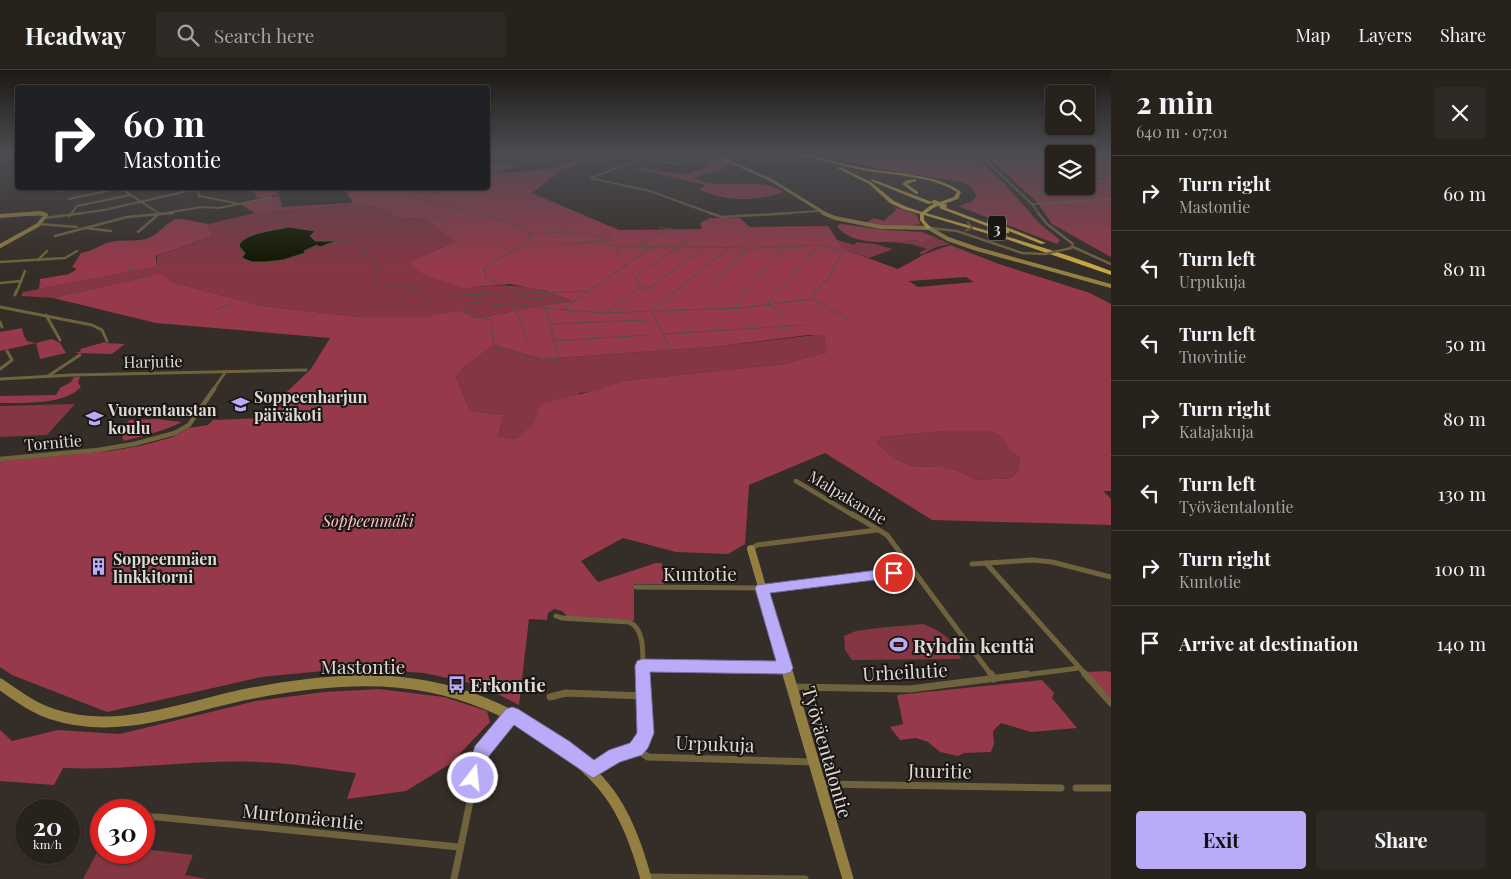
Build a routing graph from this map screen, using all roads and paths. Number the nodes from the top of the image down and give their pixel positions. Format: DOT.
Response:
graph roads {
  1 [pos="106,191"];
  2 [pos="123,191"];
  3 [pos="190,191"];
  4 [pos="197,191"];
  5 [pos="649,191"];
  6 [pos="789,191"];
  7 [pos="879,191"];
  8 [pos="902,191"];
  9 [pos="902,191"];
  10 [pos="912,191"];
  11 [pos="958,191"];
  12 [pos="1018,191"];
  13 [pos="130,196"];
  14 [pos="271,197"];
  15 [pos="68,198"];
  16 [pos="1111,199"];
  17 [pos="141,202"];
  18 [pos="933,202"];
  19 [pos="240,204"];
  20 [pos="1032,204"];
  21 [pos="943,207"];
  22 [pos="819,211"];
  23 [pos="161,213"];
  24 [pos="922,214"];
  25 [pos="0,216"];
  26 [pos="45,216"];
  27 [pos="69,216"];
  28 [pos="39,224"];
  29 [pos="81,227"];
  30 [pos="929,228"];
  31 [pos="111,230"];
  32 [pos="138,232"];
  33 [pos="54,236"];
  34 [pos="0,246"];
  35 [pos="1072,248"];
  36 [pos="47,251"];
  37 [pos="77,251"];
  38 [pos="38,260"];
  39 [pos="0,262"];
  40 [pos="1111,264"];
  41 [pos="1098,268"];
  42 [pos="25,271"];
  43 [pos="1111,271"];
  44 [pos="21,281"];
  45 [pos="0,283"];
  46 [pos="1111,286"];
  47 [pos="15,295"];
  48 [pos="0,307"];
  49 [pos="46,315"];
  50 [pos="0,322"];
  51 [pos="2,327"];
  52 [pos="60,340"];
  53 [pos="107,341"];
  54 [pos="7,351"];
  55 [pos="80,355"];
  56 [pos="0,370"];
  57 [pos="306,370"];
  58 [pos="226,371"];
  59 [pos="45,378"];
  60 [pos="0,379"];
  61 [pos="0,458"];
  62 [pos="796,481"];
  63 [pos="878,530"];
  64 [pos="751,549"];
  65 [pos="986,563"];
  66 [pos="972,564"];
  67 [pos="913,571"];
  68 [pos="1111,577"];
  69 [pos="636,587"];
  70 [pos="762,588"];
  71 [pos="556,616"];
  72 [pos="642,666"];
  73 [pos="785,668"];
  74 [pos="1079,668"];
  75 [pos="994,679"];
  76 [pos="0,684"];
  77 [pos="791,688"];
  78 [pos="644,696"];
  79 [pos="550,697"];
  80 [pos="1111,703"];
  81 [pos="512,714"];
  82 [pos="636,749"];
  83 [pos="813,762"];
  84 [pos="593,770"];
  85 [pos="820,784"];
  86 [pos="1061,788"];
  87 [pos="1076,788"];
  88 [pos="1111,788"];
  89 [pos="155,817"];
  90 [pos="459,847"];
  91 [pos="646,878"];
  92 [pos="454,879"];
  93 [pos="805,879"];
  94 [pos="848,879"];
  1 -- 15 [label="street"];
  2 -- 13 [label="street"];
  3 -- 17 [label="street"];
  4 -- 19 [label="street"];
  5 -- 22 [label="street"];
  6 -- 22 [label="street"];
  7 -- 24 [label="highway"];
  8 -- 18 [label="highway, 3"];
  9 -- 18 [label="highway, 3"];
  10 -- 18 [label="highway"];
  11 -- 24 [label="highway"];
  12 -- 20 [label="street"];
  13 -- 17 [label="street"];
  13 -- 27 [label="street"];
  14 -- 19 [label="street"];
  16 -- 20 [label="street"];
  17 -- 23 [label="street"];
  17 -- 27 [label="street"];
  18 -- 21 [label="highway, 3, bridge"];
  19 -- 23 [label="street"];
  20 -- 35 [label="street"];
  21 -- 41 [label="highway, 3"];
  21 -- 43 [label="highway, 3"];
  22 -- 30 [label="street"];
  23 -- 29 [label="street"];
  23 -- 32 [label="street"];
  24 -- 30 [label="highway"];
  24 -- 41 [label="highway, one-way"];
  25 -- 26 [label="street"];
  26 -- 27 [label="street"];
  26 -- 28 [label="street"];
  28 -- 29 [label="street"];
  28 -- 34 [label="street"];
  29 -- 31 [label="street"];
  29 -- 33 [label="street"];
  30 -- 35 [label="street, bridge"];
  30 -- 46 [label="street"];
  35 -- 40 [label="street"];
  36 -- 38 [label="street"];
  37 -- 38 [label="street"];
  38 -- 39 [label="street"];
  41 -- 43 [label="highway, 3"];
  42 -- 44 [label="street"];
  44 -- 45 [label="street"];
  44 -- 47 [label="street"];
  48 -- 49 [label="street"];
  49 -- 52 [label="street"];
  49 -- 53 [label="street"];
  50 -- 51 [label="street"];
  54 -- 56 [label="street"];
  55 -- 59 [label="street"];
  57 -- 58 [label="street, Harjutie"];
  58 -- 59 [label="street, Harjutie"];
  58 -- 61 [label="street, Tornitie"];
  59 -- 60 [label="street, Harjutie"];
  62 -- 63 [label="street, Malpakantie"];
  63 -- 64 [label="street"];
  63 -- 67 [label="street, Malpakantie"];
  64 -- 70 [label="street, Työväentalontie"];
  65 -- 66 [label="street"];
  65 -- 68 [label="street"];
  65 -- 74 [label="street"];
  67 -- 70 [label="street, Kuntotie"];
  67 -- 75 [label="street, Malpakantie"];
  69 -- 70 [label="street, Kuntotie"];
  70 -- 73 [label="street, Työväentalontie"];
  71 -- 72 [label="street"];
  72 -- 73 [label="street"];
  72 -- 78 [label="street"];
  73 -- 77 [label="street, Työväentalontie"];
  74 -- 75 [label="street, Urheilutie"];
  74 -- 80 [label="street"];
  75 -- 77 [label="street, Urheilutie"];
  76 -- 81 [label="street, Mastontie"];
  77 -- 83 [label="street, Työväentalontie"];
  78 -- 79 [label="street"];
  78 -- 82 [label="street"];
  81 -- 84 [label="street, Mastontie"];
  81 -- 90 [label="street"];
  82 -- 83 [label="street, Urpukuja"];
  82 -- 84 [label="street"];
  83 -- 85 [label="street, Työväentalontie"];
  84 -- 91 [label="street, Mastontie"];
  85 -- 86 [label="street, Juuritie"];
  85 -- 94 [label="street, Työväentalontie"];
  87 -- 88 [label="street"];
  89 -- 90 [label="street, Murtomäentie"];
  90 -- 92 [label="street"];
  91 -- 93 [label="street"];
}
